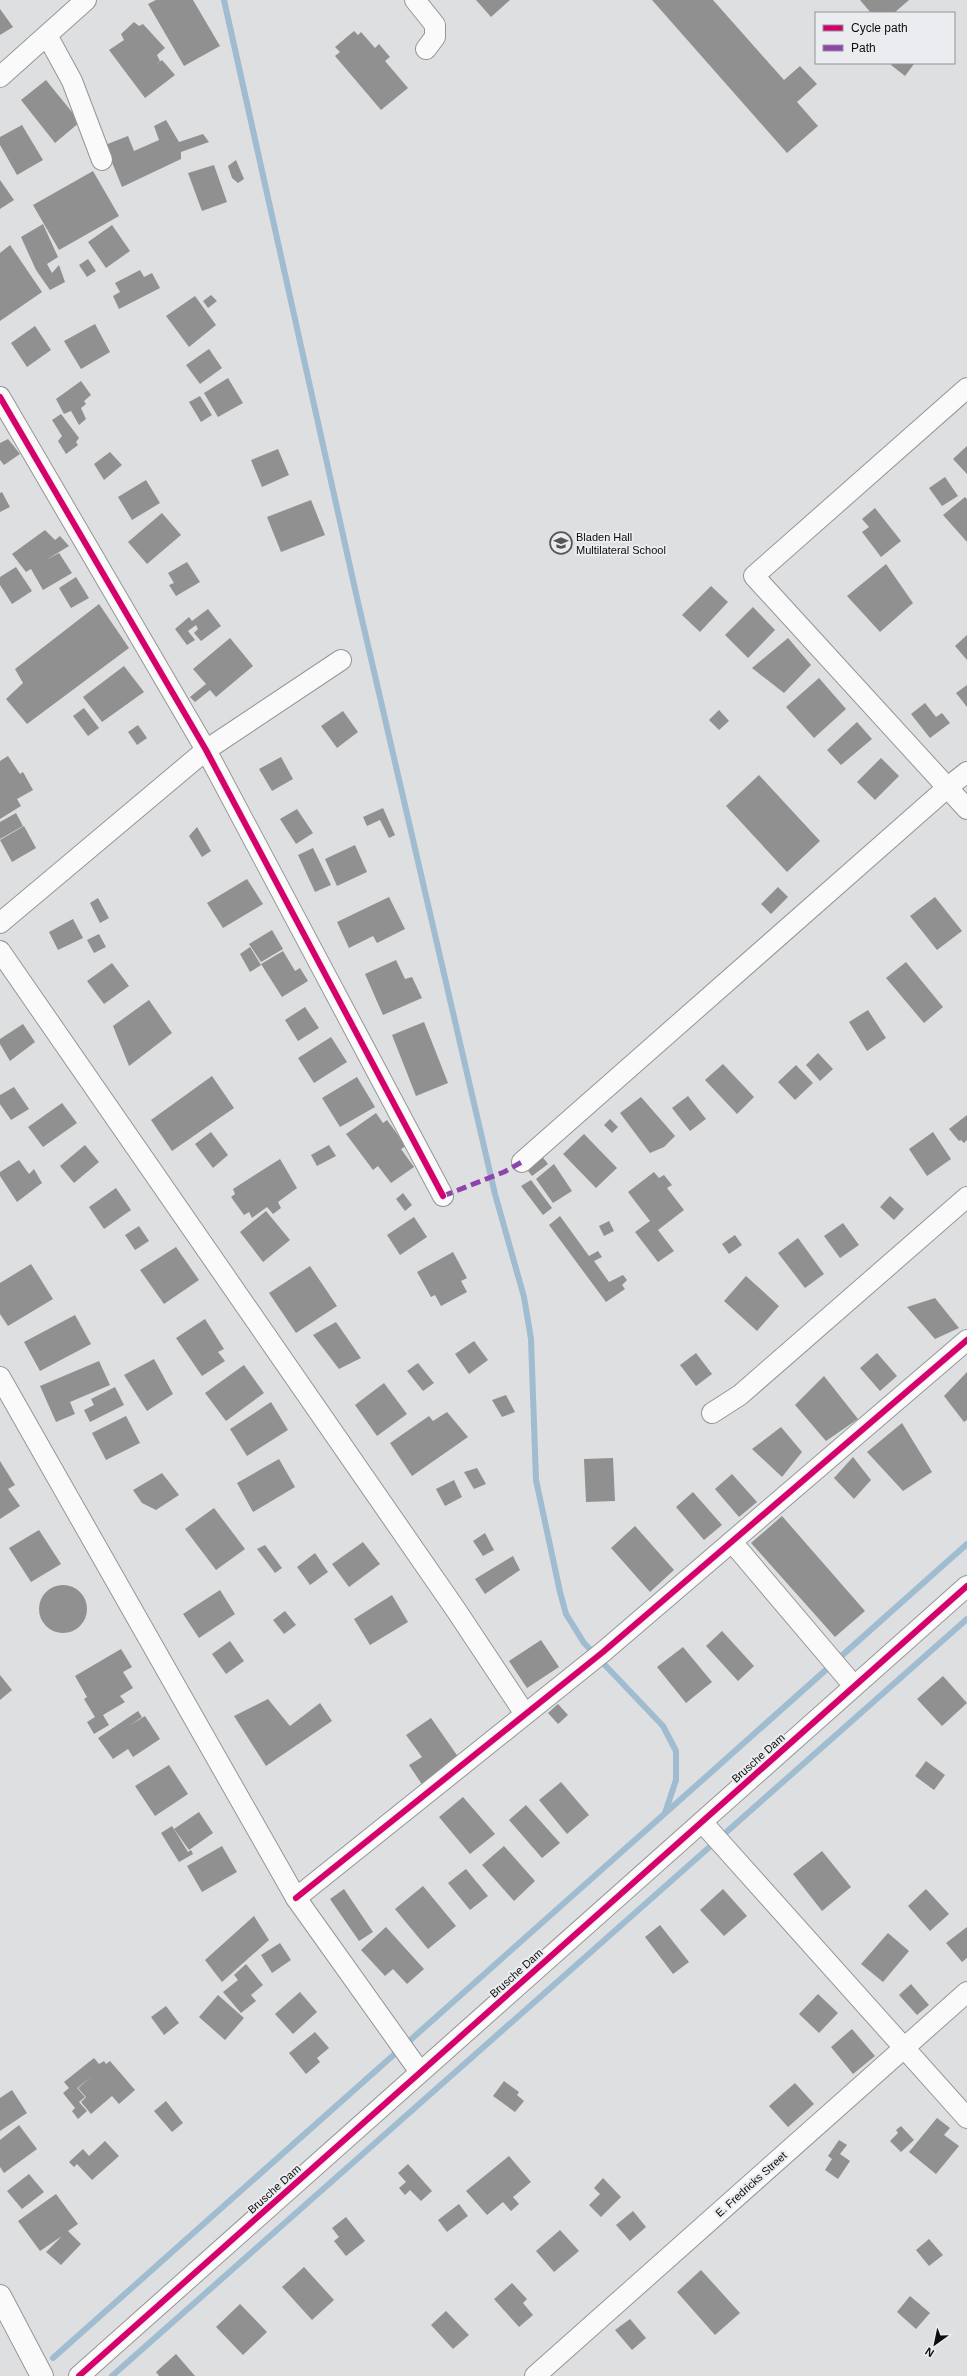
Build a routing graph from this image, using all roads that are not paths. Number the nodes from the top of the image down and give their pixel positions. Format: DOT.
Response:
graph roads {
  1 [pos="415,0"];
  2 [pos="84,1"];
  3 [pos="48,37"];
  4 [pos="426,49"];
  5 [pos="0,77"];
  6 [pos="102,160"];
  7 [pos="967,388"];
  8 [pos="0,397"];
  9 [pos="341,660"];
  10 [pos="206,750"];
  11 [pos="967,772"];
  12 [pos="948,787"];
  13 [pos="967,809"];
  14 [pos="0,923"];
  15 [pos="0,951"];
  16 [pos="522,1162"];
  17 [pos="443,1196"];
  18 [pos="967,1197"];
  19 [pos="967,1340"];
  20 [pos="0,1377"];
  21 [pos="712,1413"];
  22 [pos="732,1542"];
  23 [pos="967,1586"];
  24 [pos="854,1686"];
  25 [pos="525,1714"];
  26 [pos="702,1822"];
  27 [pos="296,1898"];
  28 [pos="967,1992"];
  29 [pos="905,2046"];
  30 [pos="418,2069"];
  31 [pos="967,2118"];
  32 [pos="0,2296"];
  33 [pos="42,2376"];
  34 [pos="79,2376"];
  35 [pos="535,2376"];
  1 -- 4 [label="street"];
  2 -- 3 [label="street"];
  3 -- 5 [label="street"];
  3 -- 6 [label="street"];
  7 -- 12 [label="street"];
  8 -- 10 [label="street"];
  9 -- 10 [label="street"];
  10 -- 14 [label="street"];
  10 -- 17 [label="street"];
  11 -- 12 [label="street"];
  12 -- 13 [label="street"];
  12 -- 16 [label="street"];
  15 -- 25 [label="street"];
  18 -- 21 [label="street"];
  19 -- 22 [label="street"];
  20 -- 27 [label="street"];
  22 -- 24 [label="street"];
  22 -- 25 [label="street"];
  23 -- 24 [label="street, Brusche Dam"];
  24 -- 26 [label="street, Brusche Dam"];
  25 -- 27 [label="street"];
  26 -- 29 [label="street"];
  26 -- 30 [label="street, Brusche Dam"];
  27 -- 30 [label="street"];
  28 -- 29 [label="street, E. Fredricks Street"];
  29 -- 31 [label="street"];
  29 -- 35 [label="street, E. Fredricks Street"];
  30 -- 34 [label="street, Brusche Dam"];
  32 -- 33 [label="main road"];
}
